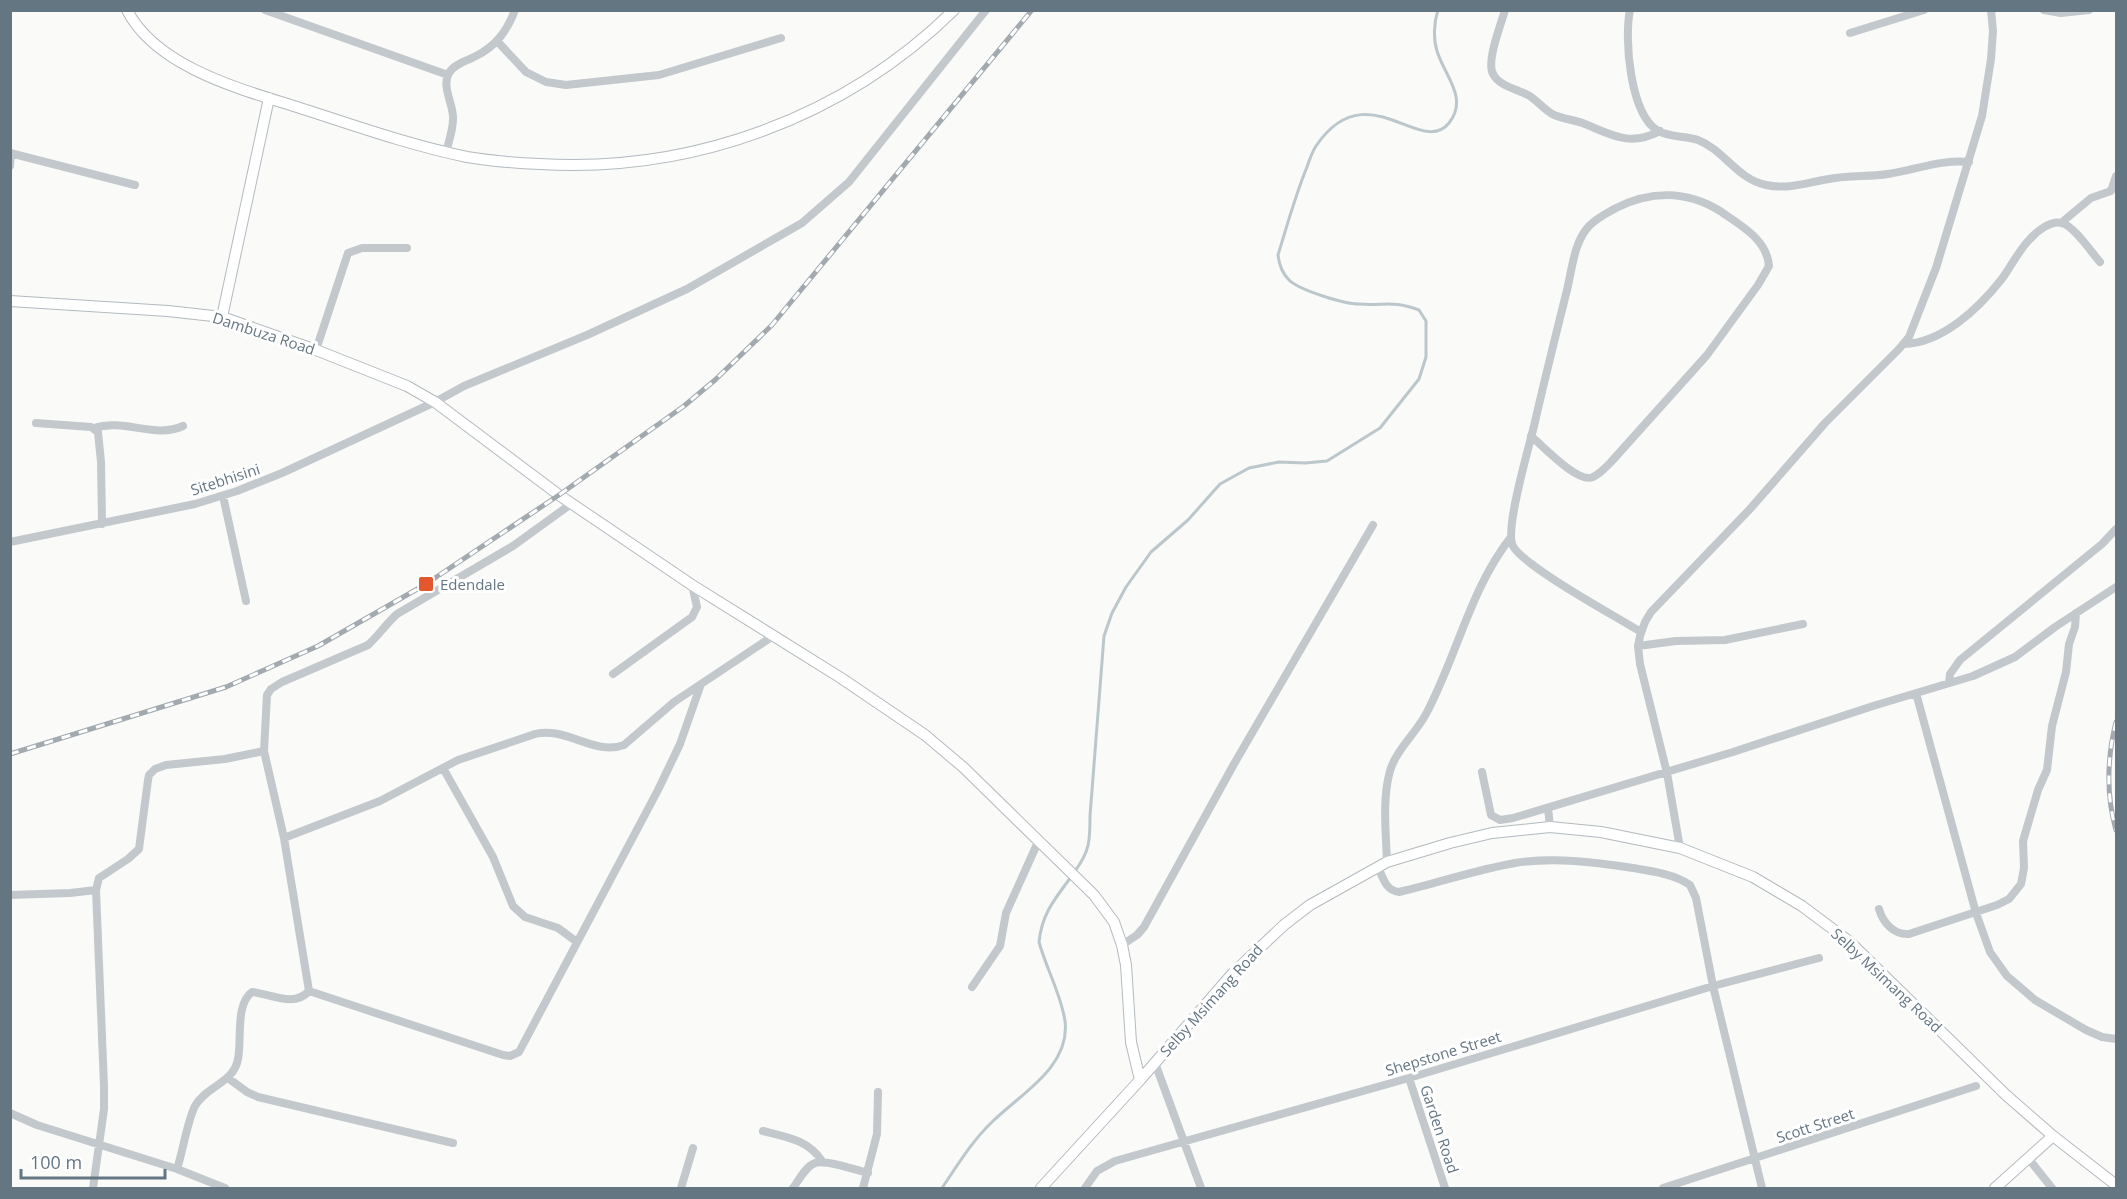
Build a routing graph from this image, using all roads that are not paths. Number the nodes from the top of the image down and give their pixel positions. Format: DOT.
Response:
graph roads {
  1 [pos="127,10"];
  2 [pos="265,10"];
  3 [pos="515,10"];
  4 [pos="954,10"];
  5 [pos="986,10"];
  6 [pos="1505,10"];
  7 [pos="1630,10"];
  8 [pos="1924,10"];
  9 [pos="1991,10"];
  10 [pos="2044,10"];
  11 [pos="2089,10"];
  12 [pos="1850,33"];
  13 [pos="781,38"];
  14 [pos="497,41"];
  15 [pos="448,75"];
  16 [pos="269,98"];
  17 [pos="1660,131"];
  18 [pos="446,152"];
  19 [pos="11,153"];
  20 [pos="1969,162"];
  21 [pos="10,166"];
  22 [pos="2116,176"];
  23 [pos="135,185"];
  24 [pos="2061,223"];
  25 [pos="407,248"];
  26 [pos="2100,262"];
  27 [pos="10,302"];
  28 [pos="222,317"];
  29 [pos="1904,344"];
  30 [pos="316,350"];
  31 [pos="435,402"];
  32 [pos="36,423"];
  33 [pos="183,426"];
  34 [pos="94,428"];
  35 [pos="1532,436"];
  36 [pos="223,496"];
  37 [pos="571,504"];
  38 [pos="102,524"];
  39 [pos="1373,525"];
  40 [pos="2116,529"];
  41 [pos="1510,537"];
  42 [pos="10,542"];
  43 [pos="692,585"];
  44 [pos="2116,587"];
  45 [pos="246,601"];
  46 [pos="2076,613"];
  47 [pos="1803,624"];
  48 [pos="1641,632"];
  49 [pos="773,636"];
  50 [pos="1638,646"];
  51 [pos="614,674"];
  52 [pos="1949,683"];
  53 [pos="701,684"];
  54 [pos="1916,693"];
  55 [pos="264,751"];
  56 [pos="443,768"];
  57 [pos="1482,772"];
  58 [pos="1667,773"];
  59 [pos="1548,808"];
  60 [pos="1550,827"];
  61 [pos="284,838"];
  62 [pos="1038,842"];
  63 [pos="1680,848"];
  64 [pos="1382,865"];
  65 [pos="96,890"];
  66 [pos="10,895"];
  67 [pos="1880,909"];
  68 [pos="1976,913"];
  69 [pos="577,942"];
  70 [pos="1122,945"];
  71 [pos="1819,958"];
  72 [pos="1713,986"];
  73 [pos="972,987"];
  74 [pos="309,991"];
  75 [pos="2116,1039"];
  76 [pos="1155,1063"];
  77 [pos="228,1078"];
  78 [pos="1409,1078"];
  79 [pos="1140,1080"];
  80 [pos="1976,1086"];
  81 [pos="878,1092"];
  82 [pos="10,1113"];
  83 [pos="763,1131"];
  84 [pos="2052,1136"];
  85 [pos="1184,1141"];
  86 [pos="453,1143"];
  87 [pos="100,1145"];
  88 [pos="693,1148"];
  89 [pos="2028,1158"];
  90 [pos="1755,1159"];
  91 [pos="822,1161"];
  92 [pos="177,1169"];
  93 [pos="868,1173"];
  94 [pos="2116,1185"];
  95 [pos="93,1188"];
  96 [pos="225,1188"];
  97 [pos="681,1188"];
  98 [pos="793,1188"];
  99 [pos="863,1188"];
  100 [pos="1041,1188"];
  101 [pos="1085,1188"];
  102 [pos="1201,1188"];
  103 [pos="1445,1188"];
  104 [pos="1663,1188"];
  105 [pos="1762,1188"];
  106 [pos="1995,1188"];
  107 [pos="2052,1188"];
  1 -- 16 [label="street"];
  2 -- 15 [label="street"];
  3 -- 14 [label="street"];
  4 -- 18 [label="street"];
  5 -- 31 [label="street, Sitebhisini"];
  6 -- 17 [label="street"];
  7 -- 17 [label="street"];
  8 -- 12 [label="street"];
  9 -- 20 [label="street"];
  10 -- 11 [label="street"];
  13 -- 14 [label="street"];
  14 -- 15 [label="street"];
  15 -- 18 [label="street"];
  16 -- 18 [label="street"];
  16 -- 28 [label="street"];
  17 -- 20 [label="street"];
  19 -- 21 [label="street"];
  19 -- 23 [label="street"];
  20 -- 29 [label="street"];
  22 -- 24 [label="street"];
  24 -- 26 [label="street"];
  24 -- 29 [label="street"];
  25 -- 30 [label="street"];
  27 -- 28 [label="street, Dambuza Road"];
  28 -- 30 [label="street, Dambuza Road"];
  29 -- 48 [label="street"];
  30 -- 31 [label="street, Dambuza Road"];
  31 -- 36 [label="street, Sitebhisini"];
  31 -- 37 [label="street, Dambuza Road"];
  32 -- 34 [label="street"];
  33 -- 34 [label="street"];
  34 -- 38 [label="street"];
  35 -- 35 [label="street"];
  35 -- 41 [label="street"];
  36 -- 38 [label="street, Sitebhisini"];
  36 -- 45 [label="street"];
  37 -- 43 [label="street, Dambuza Road"];
  37 -- 55 [label="street"];
  38 -- 42 [label="street, Sitebhisini"];
  39 -- 70 [label="street"];
  40 -- 52 [label="street"];
  41 -- 48 [label="street"];
  41 -- 64 [label="street"];
  43 -- 49 [label="street, Dambuza Road"];
  43 -- 51 [label="street"];
  44 -- 46 [label="street"];
  46 -- 52 [label="street"];
  46 -- 68 [label="street"];
  47 -- 50 [label="street"];
  48 -- 50 [label="street"];
  49 -- 53 [label="street"];
  49 -- 62 [label="street, Dambuza Road"];
  50 -- 58 [label="street"];
  52 -- 54 [label="street"];
  53 -- 56 [label="street"];
  53 -- 69 [label="street"];
  54 -- 58 [label="street"];
  54 -- 68 [label="street"];
  55 -- 61 [label="street"];
  55 -- 65 [label="street"];
  56 -- 61 [label="street"];
  56 -- 69 [label="street"];
  57 -- 59 [label="street"];
  58 -- 59 [label="street"];
  58 -- 63 [label="street"];
  59 -- 60 [label="street"];
  60 -- 63 [label="street, Selby Msimang Road"];
  60 -- 64 [label="street, Selby Msimang Road"];
  61 -- 74 [label="street"];
  62 -- 70 [label="street, Dambuza Road"];
  62 -- 73 [label="street"];
  63 -- 84 [label="street, Selby Msimang Road"];
  64 -- 72 [label="street"];
  64 -- 76 [label="street, Selby Msimang Road"];
  65 -- 66 [label="street"];
  65 -- 87 [label="street"];
  67 -- 68 [label="street"];
  68 -- 75 [label="street"];
  69 -- 74 [label="street"];
  70 -- 79 [label="street, Dambuza Road"];
  71 -- 72 [label="street, Shepstone Street"];
  72 -- 78 [label="street, Shepstone Street"];
  72 -- 90 [label="street"];
  74 -- 77 [label="street"];
  76 -- 79 [label="street, Selby Msimang Road"];
  76 -- 85 [label="street"];
  77 -- 86 [label="street"];
  77 -- 92 [label="street"];
  78 -- 85 [label="street, Shepstone Street"];
  78 -- 103 [label="street, Garden Road"];
  79 -- 100 [label="street, Selby Msimang Road"];
  80 -- 90 [label="street, Scott Street"];
  81 -- 93 [label="street"];
  82 -- 87 [label="street"];
  83 -- 91 [label="street"];
  84 -- 89 [label="street"];
  84 -- 94 [label="street, Selby Msimang Road"];
  85 -- 101 [label="street, Shepstone Street"];
  85 -- 102 [label="street"];
  87 -- 92 [label="street"];
  87 -- 95 [label="street"];
  88 -- 97 [label="street"];
  89 -- 106 [label="street"];
  89 -- 107 [label="street"];
  90 -- 104 [label="street, Scott Street"];
  90 -- 105 [label="street"];
  91 -- 93 [label="street"];
  91 -- 98 [label="street"];
  92 -- 96 [label="street"];
  93 -- 99 [label="street"];
}
